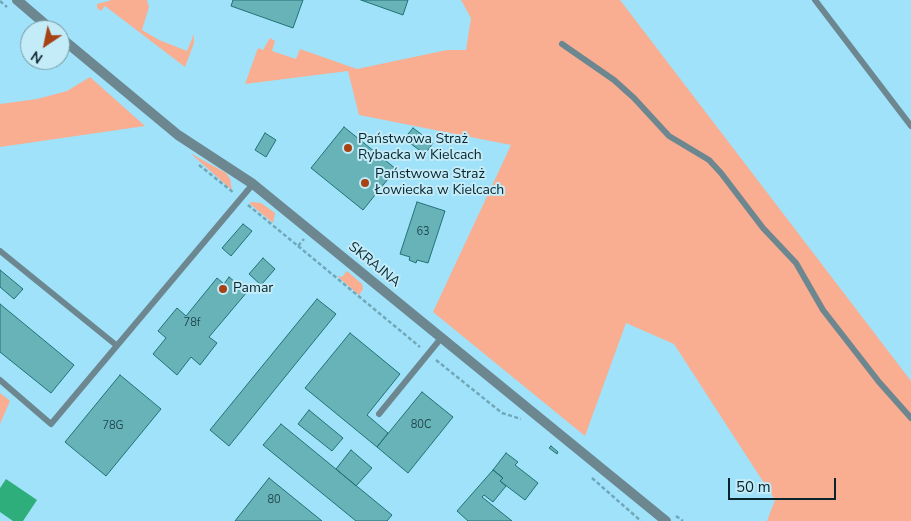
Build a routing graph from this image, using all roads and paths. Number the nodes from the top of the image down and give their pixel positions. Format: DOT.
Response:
graph roads {
  1 [pos="17,0"];
  2 [pos="815,0"];
  3 [pos="40,20"];
  4 [pos="562,44"];
  5 [pos="70,45"];
  6 [pos="911,126"];
  7 [pos="253,184"];
  8 [pos="298,246"];
  9 [pos="0,251"];
  10 [pos="442,337"];
  11 [pos="116,345"];
  12 [pos="428,354"];
  13 [pos="0,380"];
  14 [pos="379,414"];
  15 [pos="911,418"];
  16 [pos="525,422"];
  17 [pos="587,473"];
  18 [pos="641,521"];
  19 [pos="666,521"];
  1 -- 3 [label="street"];
  2 -- 6 [label="lane"];
  4 -- 15 [label="lane"];
  5 -- 7 [label="street, SKRAJNA"];
  7 -- 10 [label="street, SKRAJNA"];
  7 -- 11 [label="lane"];
  8 -- 12 [label="path"];
  9 -- 11 [label="lane"];
  10 -- 12 [label="lane"];
  10 -- 19 [label="street, SKRAJNA"];
  11 -- 13 [label="lane"];
  12 -- 14 [label="lane"];
  12 -- 16 [label="path"];
  17 -- 18 [label="path"];
}
